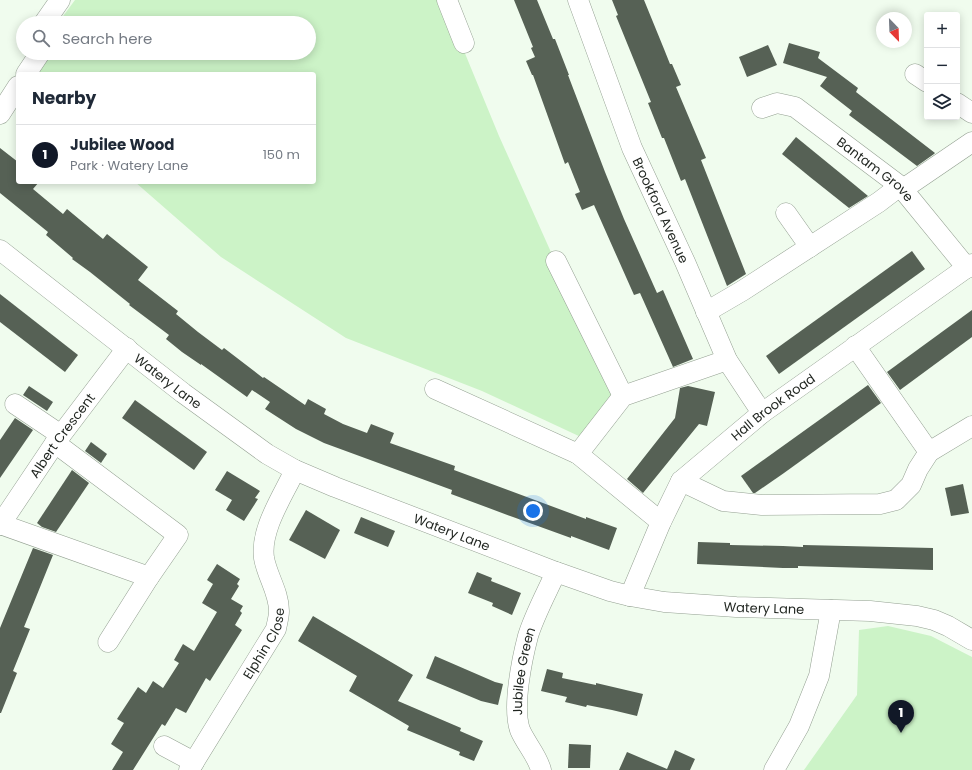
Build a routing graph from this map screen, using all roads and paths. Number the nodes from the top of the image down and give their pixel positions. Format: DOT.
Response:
graph roads {
  1 [pos="60,0"];
  2 [pos="446,0"];
  3 [pos="578,0"];
  4 [pos="49,16"];
  5 [pos="464,43"];
  6 [pos="35,60"];
  7 [pos="27,72"];
  8 [pos="16,89"];
  9 [pos="960,105"];
  10 [pos="762,108"];
  11 [pos="972,113"];
  12 [pos="0,114"];
  13 [pos="972,142"];
  14 [pos="901,188"];
  15 [pos="786,213"];
  16 [pos="810,247"];
  17 [pos="0,250"];
  18 [pos="556,261"];
  19 [pos="970,266"];
  20 [pos="706,312"];
  21 [pos="855,346"];
  22 [pos="127,348"];
  23 [pos="727,360"];
  24 [pos="435,389"];
  25 [pos="623,396"];
  26 [pos="15,404"];
  27 [pos="762,413"];
  28 [pos="972,426"];
  29 [pos="58,439"];
  30 [pos="929,452"];
  31 [pos="578,454"];
  32 [pos="295,470"];
  33 [pos="681,481"];
  34 [pos="1,521"];
  35 [pos="661,522"];
  36 [pos="556,572"];
  37 [pos="149,577"];
  38 [pos="630,596"];
  39 [pos="831,610"];
  40 [pos="972,640"];
  41 [pos="108,642"];
  42 [pos="164,746"];
  43 [pos="192,766"];
  44 [pos="541,770"];
  45 [pos="774,770"];
  1 -- 4 [label="street"];
  2 -- 5 [label="street"];
  3 -- 20 [label="street, Brookford Avenue"];
  6 -- 7 [label="street"];
  8 -- 12 [label="street"];
  9 -- 11 [label="street"];
  10 -- 14 [label="street, Bantam Grove"];
  13 -- 14 [label="street"];
  14 -- 16 [label="street"];
  14 -- 19 [label="street, Bantam Grove"];
  15 -- 16 [label="street"];
  16 -- 20 [label="street"];
  17 -- 22 [label="street, Watery Lane"];
  18 -- 25 [label="street"];
  19 -- 21 [label="street, Hall Brook Road"];
  20 -- 23 [label="street, Brookford Avenue"];
  21 -- 27 [label="street, Hall Brook Road"];
  21 -- 30 [label="street"];
  22 -- 29 [label="street, Albert Crescent"];
  22 -- 32 [label="street, Watery Lane"];
  23 -- 25 [label="street"];
  23 -- 27 [label="street, Brookford Avenue"];
  24 -- 31 [label="street"];
  25 -- 31 [label="street"];
  26 -- 29 [label="street"];
  27 -- 33 [label="street, Hall Brook Road"];
  28 -- 30 [label="street"];
  29 -- 34 [label="street, Albert Crescent"];
  29 -- 37 [label="street"];
  30 -- 33 [label="street"];
  31 -- 35 [label="street"];
  32 -- 36 [label="street, Watery Lane"];
  32 -- 43 [label="street, Elphin Close"];
  33 -- 35 [label="street, Hall Brook Road"];
  34 -- 37 [label="street"];
  35 -- 38 [label="street, Hall Brook Road"];
  36 -- 38 [label="street, Watery Lane"];
  36 -- 44 [label="street, Jubilee Green"];
  37 -- 41 [label="street"];
  38 -- 39 [label="street, Watery Lane"];
  39 -- 40 [label="street, Watery Lane"];
  39 -- 45 [label="street"];
  42 -- 43 [label="street, Elphin Close"];
}
